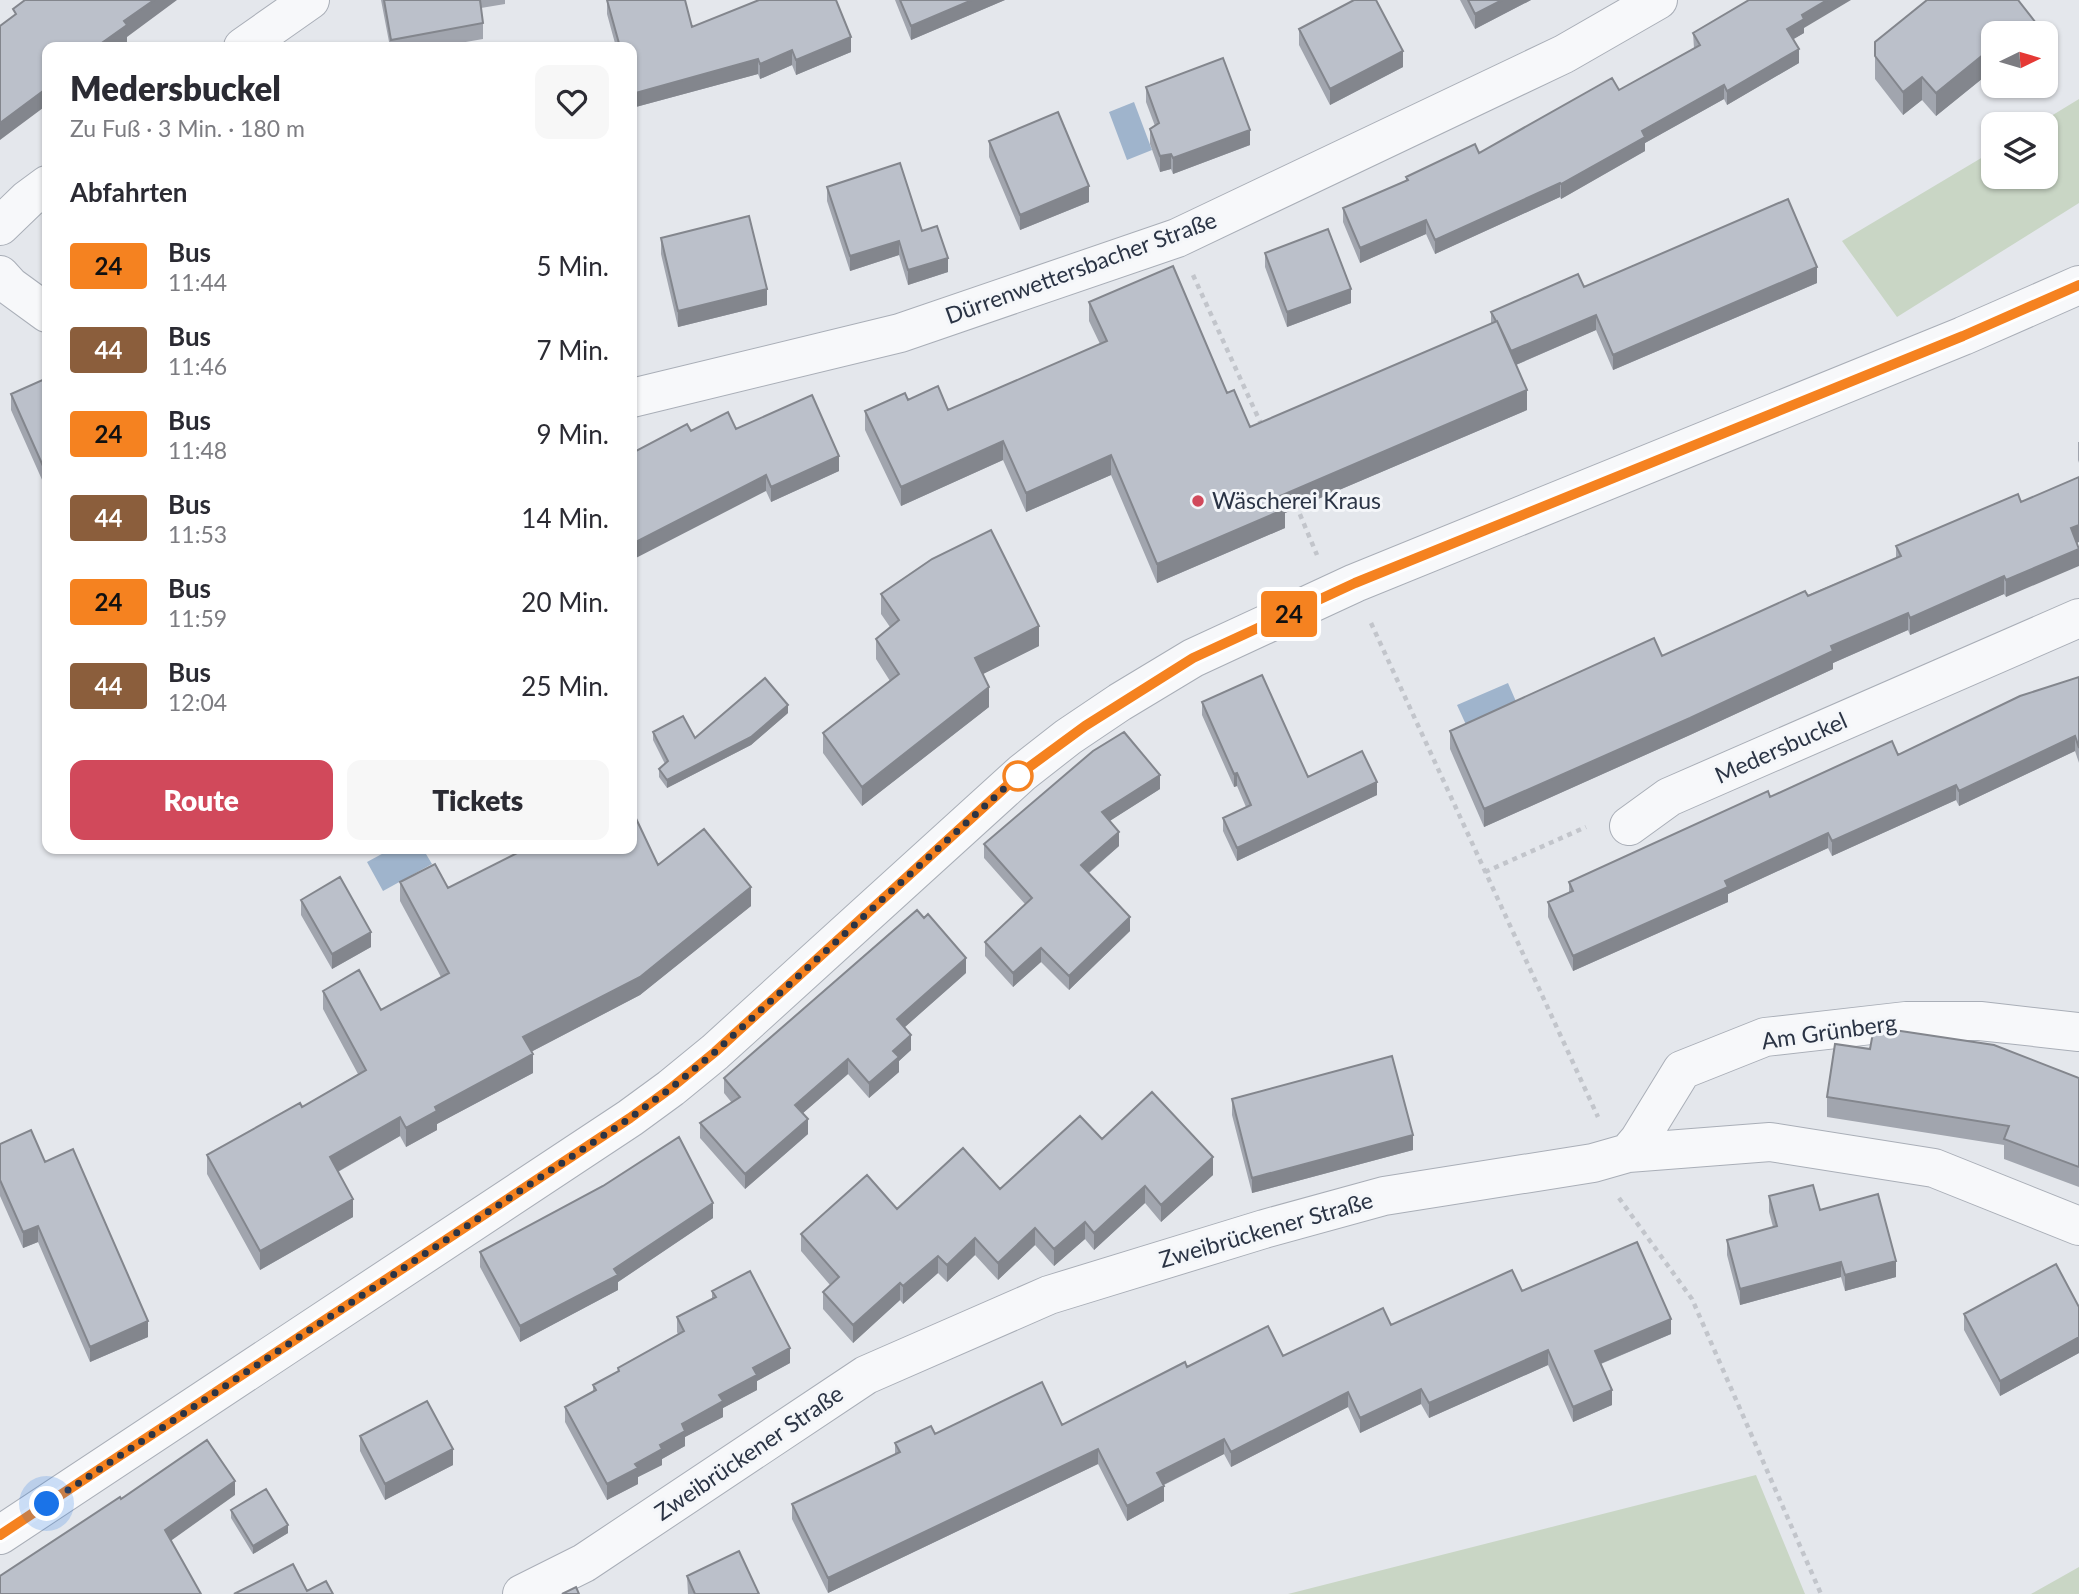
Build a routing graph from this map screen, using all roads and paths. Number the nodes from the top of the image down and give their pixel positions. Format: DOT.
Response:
graph roads {
  1 [pos="310,0"];
  2 [pos="1658,0"];
  3 [pos="250,42"];
  4 [pos="42,189"];
  5 [pos="0,226"];
  6 [pos="1177,238"];
  7 [pos="0,275"];
  8 [pos="2079,285"];
  9 [pos="42,309"];
  10 [pos="637,397"];
  11 [pos="1266,435"];
  12 [pos="1293,496"];
  13 [pos="1334,594"];
  14 [pos="2079,618"];
  15 [pos="1371,624"];
  16 [pos="1629,826"];
  17 [pos="1485,872"];
  18 [pos="2079,1032"];
  19 [pos="1590,1098"];
  20 [pos="1610,1158"];
  21 [pos="2079,1226"];
  22 [pos="0,1535"];
  23 [pos="522,1594"];
  24 [pos="1821,1594"];
  1 -- 3 [label="street"];
  2 -- 6 [label="street, Dürrenwettersbacher Straße"];
  4 -- 5 [label="street"];
  6 -- 10 [label="street, Dürrenwettersbacher Straße"];
  6 -- 11 [label="path"];
  7 -- 9 [label="street"];
  8 -- 13 [label="street"];
  12 -- 13 [label="path"];
  13 -- 22 [label="street"];
  14 -- 16 [label="street, Medersbuckel"];
  15 -- 17 [label="path"];
  16 -- 17 [label="path"];
  17 -- 19 [label="path"];
  18 -- 20 [label="street, Am Grünberg"];
  20 -- 21 [label="street, Zweibrückener Straße"];
  20 -- 23 [label="street, Zweibrückener Straße"];
  20 -- 24 [label="path"];
}
